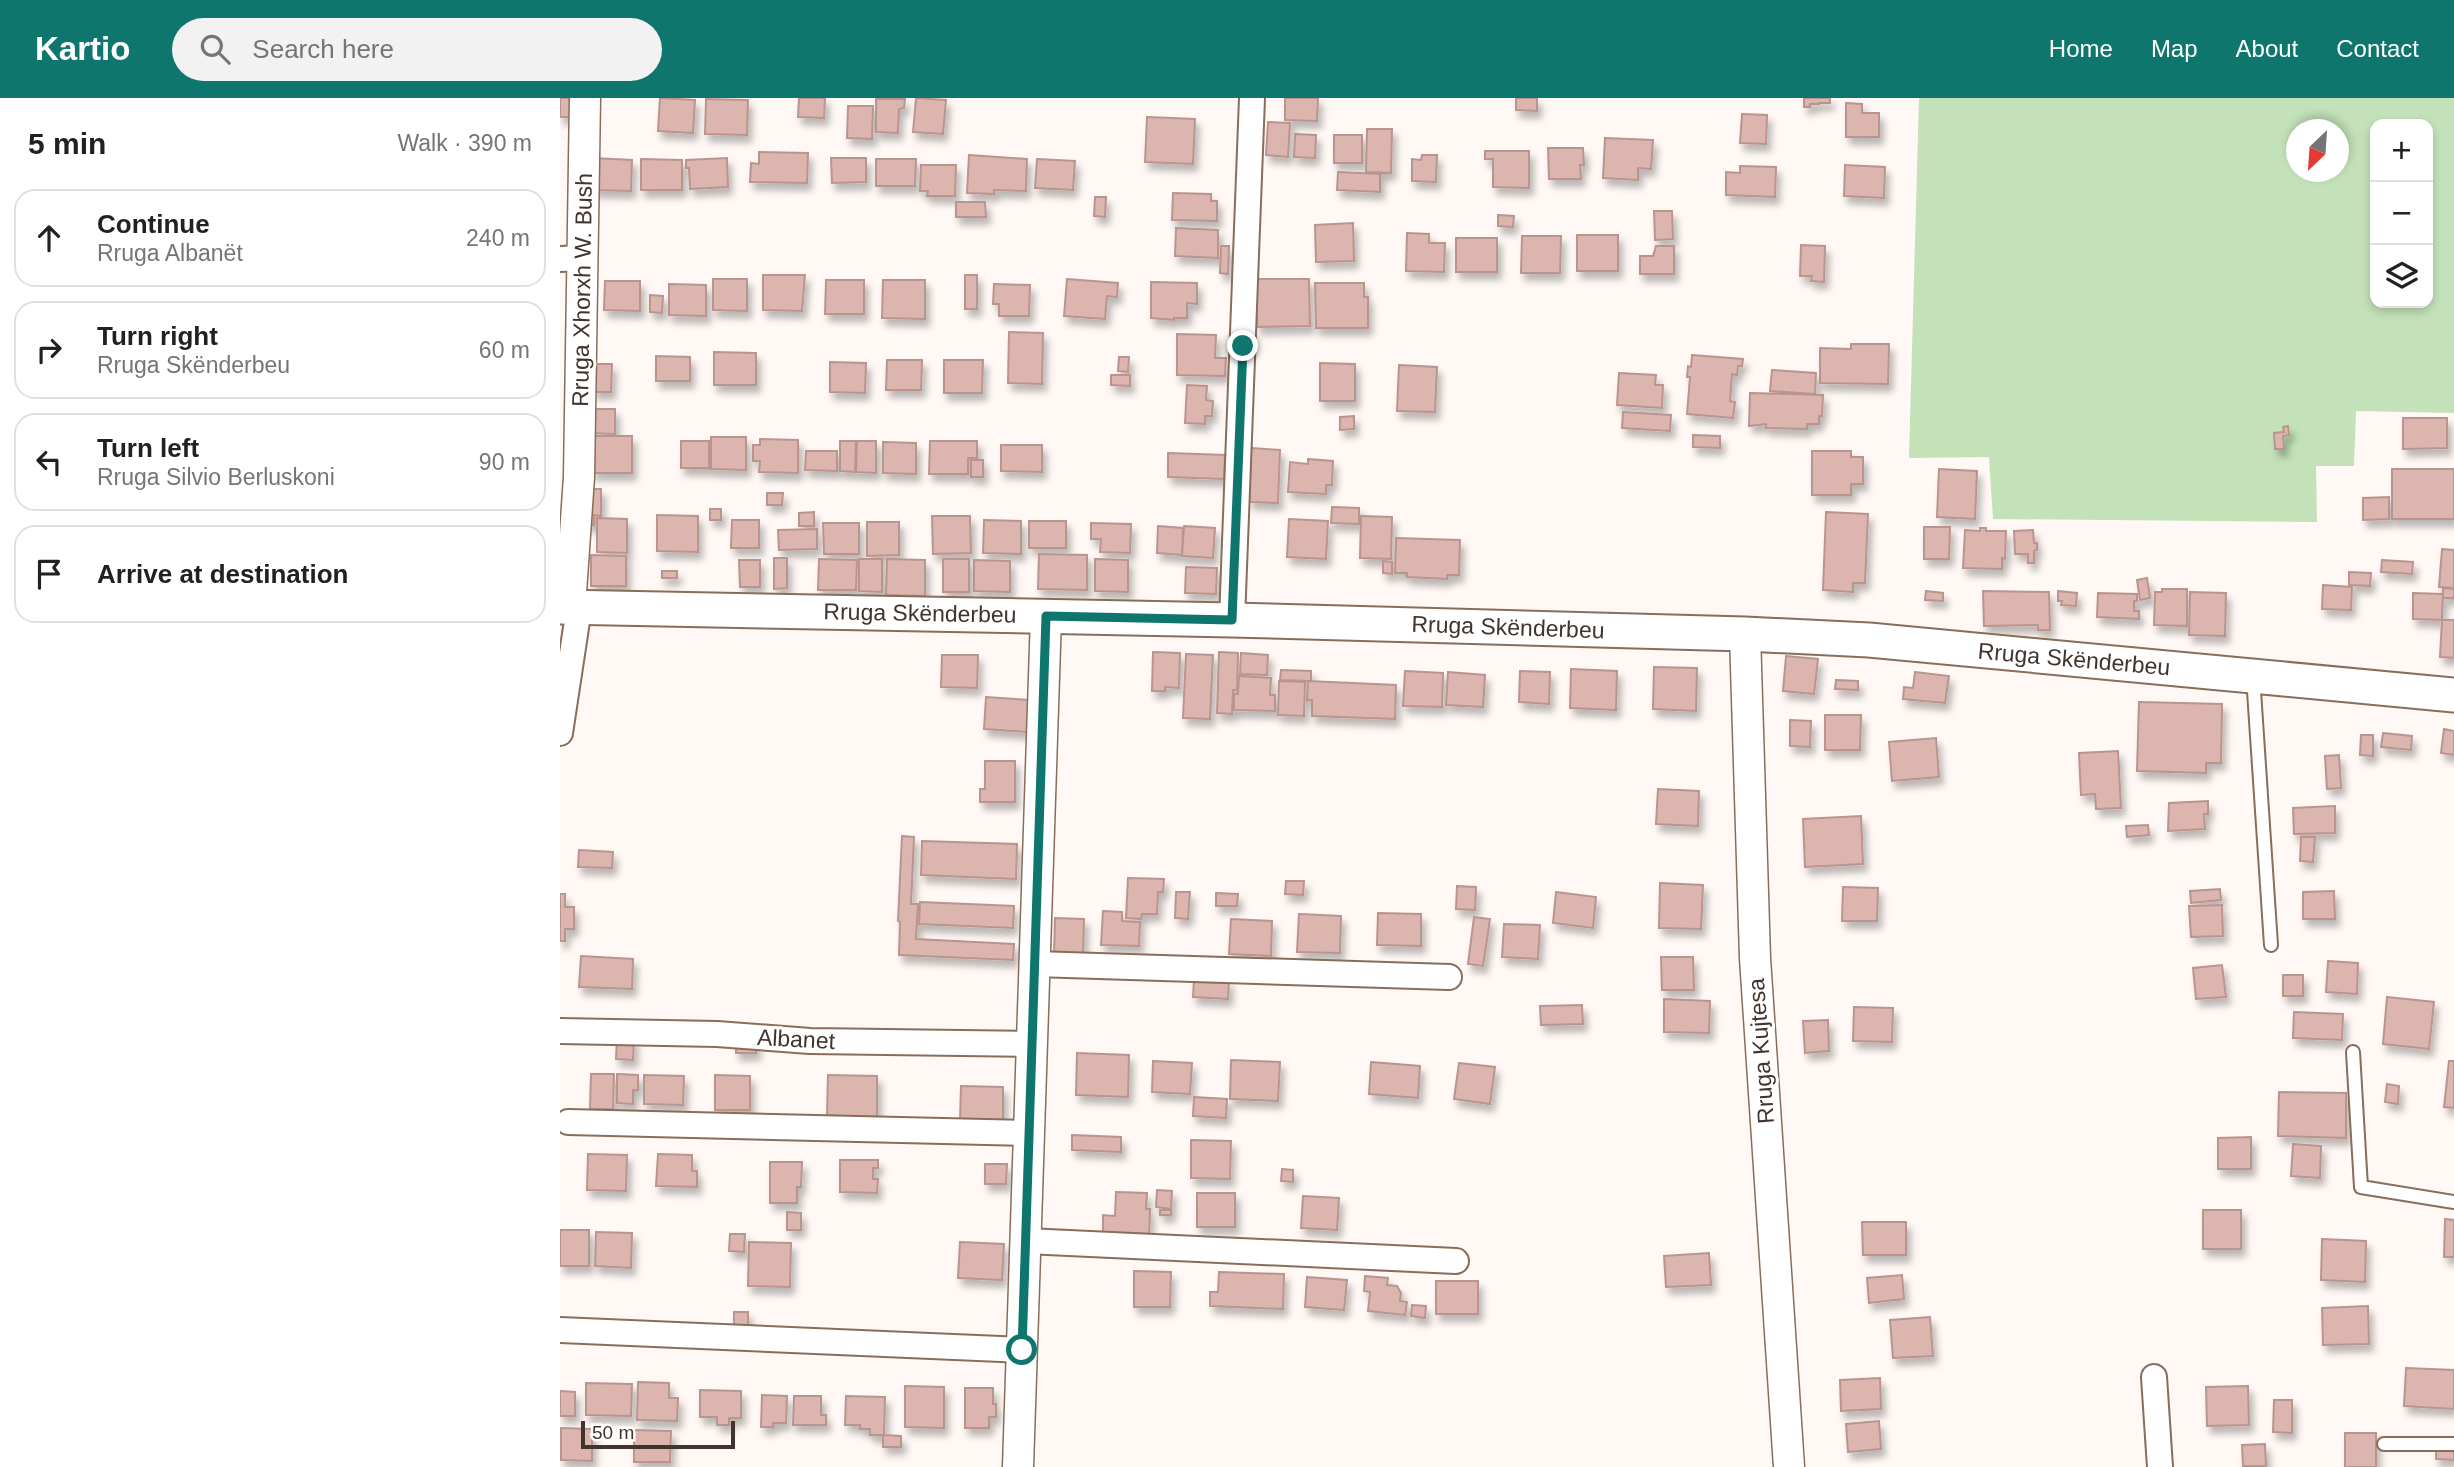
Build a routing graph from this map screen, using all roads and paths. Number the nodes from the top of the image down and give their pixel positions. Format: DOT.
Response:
graph roads {
  1 [pos="585,98"];
  2 [pos="1252,98"];
  3 [pos="571,258"];
  4 [pos="570,608"];
  5 [pos="1046,616"];
  6 [pos="1232,620"];
  7 [pos="1745,634"];
  8 [pos="2253,675"];
  9 [pos="2454,695"];
  10 [pos="560,733"];
  11 [pos="2271,944"];
  12 [pos="1035,964"];
  13 [pos="1449,977"];
  14 [pos="560,1031"];
  15 [pos="1032,1044"];
  16 [pos="2353,1052"];
  17 [pos="568,1122"];
  18 [pos="1029,1133"];
  19 [pos="2454,1202"];
  20 [pos="1026,1241"];
  21 [pos="1456,1261"];
  22 [pos="560,1330"];
  23 [pos="1022,1350"];
  24 [pos="2154,1377"];
  25 [pos="2384,1444"];
  26 [pos="2454,1444"];
  27 [pos="1018,1467"];
  28 [pos="1789,1467"];
  29 [pos="2160,1467"];
  1 -- 3 [label="street, Rruga Xhorxh W. Bush"];
  2 -- 6 [label="street"];
  3 -- 4 [label="street, Rruga Xhorxh W. Bush"];
  4 -- 5 [label="main road, Rruga Skënderbeu"];
  4 -- 10 [label="street"];
  5 -- 6 [label="main road, Rruga Skënderbeu"];
  5 -- 12 [label="street"];
  6 -- 7 [label="main road, Rruga Skënderbeu"];
  7 -- 8 [label="main road, Rruga Skënderbeu"];
  7 -- 28 [label="street, Rruga Kujtesa"];
  8 -- 9 [label="main road, Rruga Skënderbeu"];
  8 -- 11 [label="lane"];
  12 -- 13 [label="street"];
  12 -- 15 [label="street"];
  14 -- 15 [label="street, Albanet"];
  15 -- 18 [label="street"];
  16 -- 19 [label="lane"];
  17 -- 18 [label="street"];
  18 -- 20 [label="street"];
  20 -- 21 [label="street"];
  20 -- 23 [label="street"];
  22 -- 23 [label="street"];
  23 -- 27 [label="street"];
  24 -- 29 [label="street"];
  25 -- 26 [label="lane"];
}
